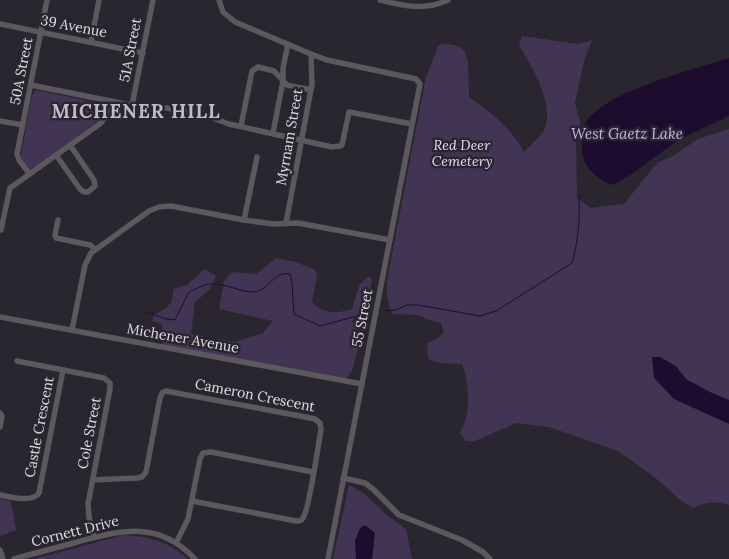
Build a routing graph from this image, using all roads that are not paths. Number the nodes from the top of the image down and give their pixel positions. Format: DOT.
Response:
graph roads {
  1 [pos="47,0"];
  2 [pos="99,0"];
  3 [pos="153,0"];
  4 [pos="219,0"];
  5 [pos="380,0"];
  6 [pos="448,0"];
  7 [pos="0,24"];
  8 [pos="40,32"];
  9 [pos="91,42"];
  10 [pos="288,44"];
  11 [pos="143,53"];
  12 [pos="310,54"];
  13 [pos="283,81"];
  14 [pos="31,85"];
  15 [pos="311,90"];
  16 [pos="111,101"];
  17 [pos="132,105"];
  18 [pos="0,120"];
  19 [pos="412,124"];
  20 [pos="23,125"];
  21 [pos="241,126"];
  22 [pos="273,133"];
  23 [pos="301,140"];
  24 [pos="70,145"];
  25 [pos="56,155"];
  26 [pos="257,157"];
  27 [pos="29,173"];
  28 [pos="58,220"];
  29 [pos="244,220"];
  30 [pos="286,223"];
  31 [pos="1,230"];
  32 [pos="390,240"];
  33 [pos="95,249"];
  34 [pos="0,317"];
  35 [pos="72,330"];
  36 [pos="17,362"];
  37 [pos="62,370"];
  38 [pos="362,384"];
  39 [pos="0,413"];
  40 [pos="0,427"];
  41 [pos="313,472"];
  42 [pos="344,478"];
  43 [pos="93,480"];
  44 [pos="0,496"];
  45 [pos="192,501"];
  46 [pos="94,538"];
  47 [pos="176,543"];
  48 [pos="0,550"];
  49 [pos="3,559"];
  50 [pos="14,559"];
  51 [pos="195,559"];
  52 [pos="328,559"];
  53 [pos="490,559"];
  1 -- 8 [label="street, 50A Street"];
  2 -- 9 [label="street"];
  3 -- 11 [label="street, 51A Street"];
  4 -- 10 [label="street"];
  5 -- 6 [label="street"];
  7 -- 8 [label="street, 39 Avenue"];
  8 -- 9 [label="street, 39 Avenue"];
  8 -- 14 [label="street, 50A Street"];
  9 -- 11 [label="street, 39 Avenue"];
  10 -- 12 [label="street"];
  10 -- 13 [label="street"];
  11 -- 17 [label="street, 51A Street"];
  12 -- 15 [label="street, Myrnam Street"];
  12 -- 19 [label="street, 55 Street"];
  13 -- 15 [label="street"];
  13 -- 21 [label="street"];
  13 -- 22 [label="street"];
  14 -- 16 [label="street"];
  14 -- 20 [label="street, 50A Street"];
  15 -- 23 [label="street, Myrnam Street"];
  16 -- 17 [label="street"];
  16 -- 24 [label="street"];
  17 -- 21 [label="street"];
  18 -- 20 [label="street"];
  19 -- 23 [label="street"];
  19 -- 32 [label="street, 55 Street"];
  20 -- 27 [label="street, 50A Street"];
  21 -- 22 [label="street"];
  22 -- 23 [label="street"];
  23 -- 30 [label="street, Myrnam Street"];
  24 -- 25 [label="street"];
  24 -- 25 [label="street"];
  25 -- 27 [label="street"];
  26 -- 29 [label="street"];
  27 -- 31 [label="street"];
  28 -- 33 [label="street"];
  29 -- 30 [label="street"];
  29 -- 33 [label="street"];
  30 -- 32 [label="street"];
  32 -- 38 [label="street, 55 Street"];
  33 -- 35 [label="street"];
  34 -- 35 [label="street, Michener Avenue"];
  35 -- 38 [label="street, Michener Avenue"];
  36 -- 37 [label="street, Castle Crescent"];
  37 -- 43 [label="street, Cole Street"];
  37 -- 44 [label="street, Castle Crescent"];
  38 -- 42 [label="street, 55 Street"];
  39 -- 40 [label="street"];
  41 -- 43 [label="street, Cameron Crescent"];
  41 -- 45 [label="street, Cameron Crescent"];
  41 -- 45 [label="street"];
  42 -- 52 [label="street, 55 Street"];
  42 -- 53 [label="street"];
  43 -- 46 [label="street, Cole Street"];
  45 -- 47 [label="street"];
  46 -- 47 [label="street, Cornett Drive"];
  46 -- 50 [label="street, Cornett Drive"];
  47 -- 51 [label="street, Cornett Drive"];
  48 -- 49 [label="street"];
}
